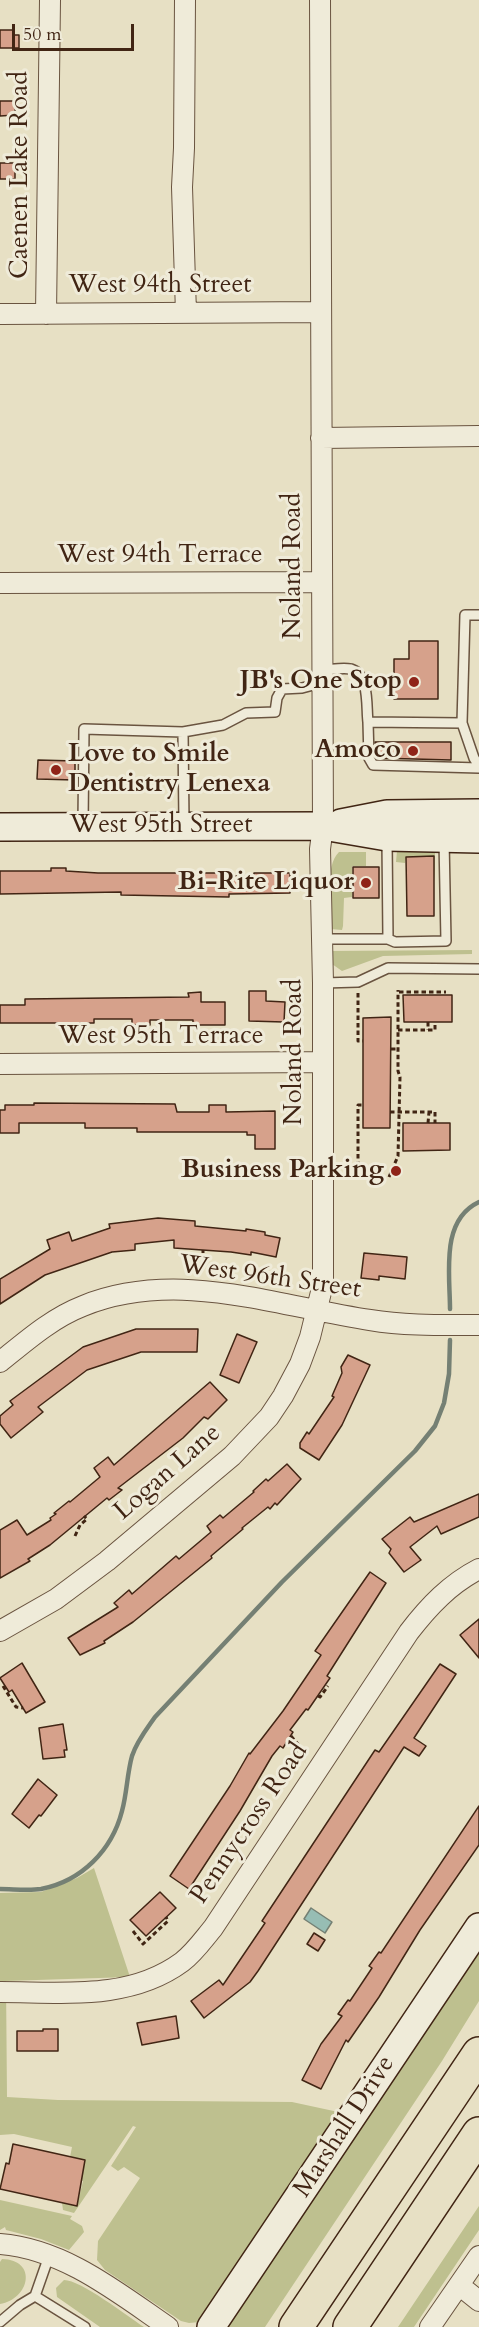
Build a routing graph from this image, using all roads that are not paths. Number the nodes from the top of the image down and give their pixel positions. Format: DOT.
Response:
graph roads {
  1 [pos="50,0"];
  2 [pos="185,0"];
  3 [pos="320,0"];
  4 [pos="320,312"];
  5 [pos="186,313"];
  6 [pos="0,314"];
  7 [pos="46,314"];
  8 [pos="479,436"];
  9 [pos="321,438"];
  10 [pos="321,582"];
  11 [pos="0,584"];
  12 [pos="479,615"];
  13 [pos="321,676"];
  14 [pos="368,722"];
  15 [pos="462,723"];
  16 [pos="183,732"];
  17 [pos="479,767"];
  18 [pos="479,813"];
  19 [pos="322,826"];
  20 [pos="0,827"];
  21 [pos="83,827"];
  22 [pos="184,827"];
  23 [pos="387,837"];
  24 [pos="444,838"];
  25 [pos="479,838"];
  26 [pos="321,939"];
  27 [pos="388,939"];
  28 [pos="479,969"];
  29 [pos="323,983"];
  30 [pos="323,1062"];
  31 [pos="0,1065"];
  32 [pos="316,1311"];
  33 [pos="479,1325"];
  34 [pos="0,1362"];
  35 [pos="479,1569"];
  36 [pos="0,1631"];
  37 [pos="479,1927"];
  38 [pos="0,1992"];
  39 [pos="479,2054"];
  40 [pos="479,2134"];
  41 [pos="0,2244"];
  42 [pos="49,2256"];
  43 [pos="479,2256"];
  44 [pos="459,2285"];
  45 [pos="35,2296"];
  46 [pos="479,2301"];
  47 [pos="0,2322"];
  48 [pos="85,2327"];
  49 [pos="168,2327"];
  50 [pos="211,2327"];
  51 [pos="296,2327"];
  52 [pos="350,2327"];
  53 [pos="430,2327"];
  1 -- 7 [label="street, Caenen Lake Road"];
  2 -- 5 [label="street"];
  3 -- 4 [label="street, Noland Road"];
  4 -- 5 [label="street, West 94th Street"];
  4 -- 9 [label="street, Noland Road"];
  5 -- 7 [label="street, West 94th Street"];
  6 -- 7 [label="street, West 94th Street"];
  8 -- 9 [label="street"];
  9 -- 10 [label="street, Noland Road"];
  10 -- 11 [label="street, West 94th Terrace"];
  10 -- 13 [label="street, Noland Road"];
  12 -- 15 [label="lane"];
  13 -- 14 [label="lane"];
  13 -- 16 [label="lane"];
  13 -- 19 [label="street, Noland Road"];
  14 -- 15 [label="lane"];
  14 -- 17 [label="lane"];
  15 -- 17 [label="lane"];
  16 -- 21 [label="lane"];
  16 -- 22 [label="lane"];
  18 -- 19 [label="main road, West 95th Street"];
  19 -- 22 [label="main road, West 95th Street"];
  19 -- 23 [label="main road, West 95th Street"];
  19 -- 26 [label="street, Noland Road"];
  20 -- 21 [label="main road, West 95th Street"];
  21 -- 22 [label="main road, West 95th Street"];
  23 -- 24 [label="main road, West 95th Street"];
  23 -- 27 [label="lane"];
  24 -- 25 [label="main road, West 95th Street"];
  24 -- 27 [label="lane"];
  26 -- 27 [label="lane"];
  26 -- 29 [label="street, Noland Road"];
  28 -- 29 [label="lane"];
  29 -- 30 [label="street, Noland Road"];
  30 -- 31 [label="street, West 95th Terrace"];
  30 -- 32 [label="street, Noland Road"];
  32 -- 33 [label="street, West 96th Street"];
  32 -- 34 [label="street, West 96th Street"];
  32 -- 36 [label="street, Logan Lane"];
  35 -- 38 [label="street, Pennycross Road"];
  37 -- 50 [label="main road, Marshall Drive"];
  39 -- 51 [label="highway"];
  40 -- 52 [label="highway"];
  41 -- 42 [label="street"];
  42 -- 45 [label="lane"];
  42 -- 49 [label="street"];
  43 -- 44 [label="street"];
  44 -- 46 [label="street"];
  44 -- 53 [label="street"];
  45 -- 47 [label="lane"];
  45 -- 48 [label="lane"];
}
